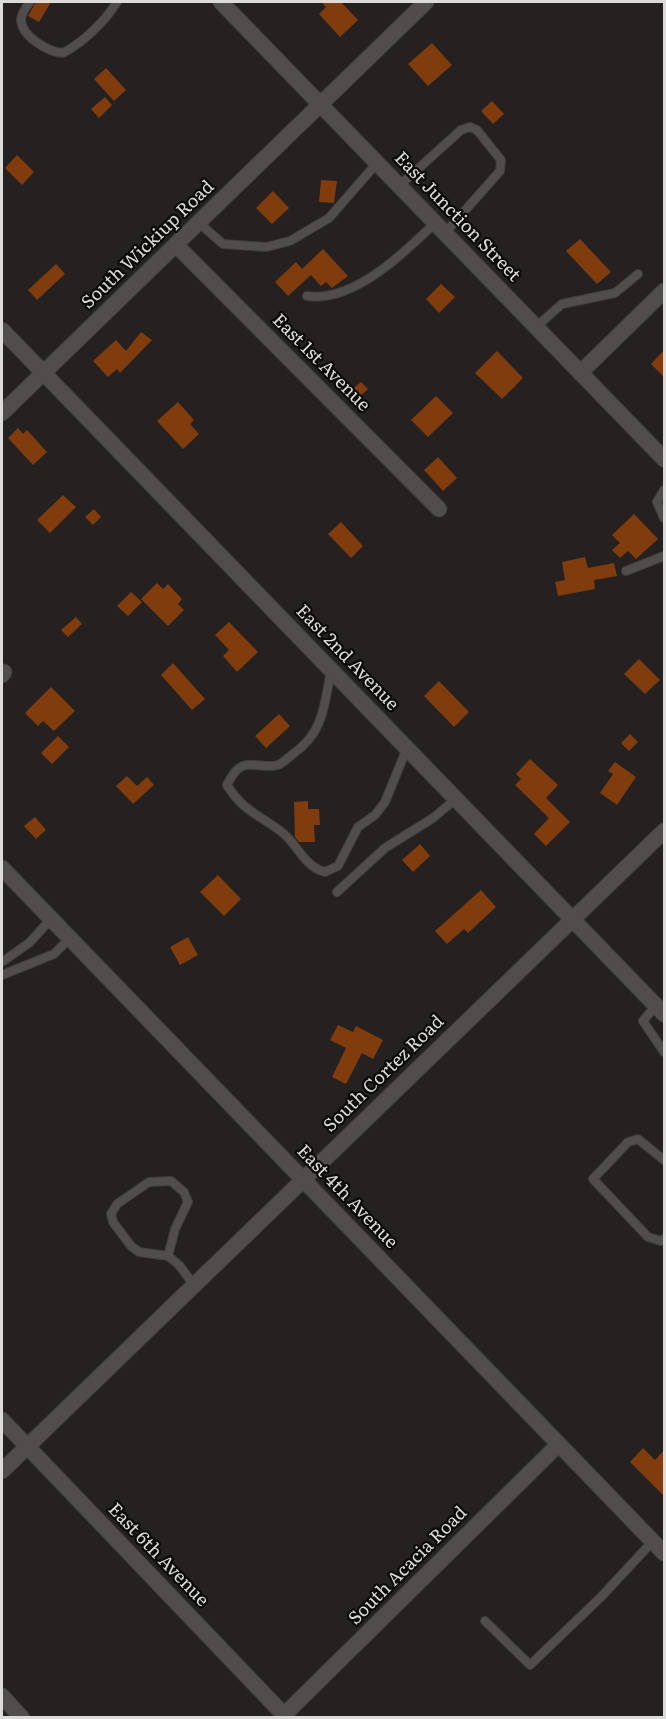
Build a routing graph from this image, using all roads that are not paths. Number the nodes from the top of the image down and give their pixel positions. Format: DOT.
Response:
graph roads {
  1 [pos="30,2"];
  2 [pos="117,2"];
  3 [pos="222,2"];
  4 [pos="426,2"];
  5 [pos="320,104"];
  6 [pos="377,163"];
  7 [pos="399,186"];
  8 [pos="199,223"];
  9 [pos="440,228"];
  10 [pos="176,245"];
  11 [pos="638,274"];
  12 [pos="664,291"];
  13 [pos="307,296"];
  14 [pos="536,327"];
  15 [pos="2,330"];
  16 [pos="44,372"];
  17 [pos="580,372"];
  18 [pos="2,413"];
  19 [pos="664,459"];
  20 [pos="664,490"];
  21 [pos="439,509"];
  22 [pos="664,518"];
  23 [pos="664,556"];
  24 [pos="626,571"];
  25 [pos="332,670"];
  26 [pos="407,747"];
  27 [pos="457,798"];
  28 [pos="664,831"];
  29 [pos="2,868"];
  30 [pos="337,892"];
  31 [pos="574,918"];
  32 [pos="51,919"];
  33 [pos="70,938"];
  34 [pos="2,962"];
  35 [pos="2,975"];
  36 [pos="660,1010"];
  37 [pos="664,1052"];
  38 [pos="664,1160"];
  39 [pos="304,1179"];
  40 [pos="664,1239"];
  41 [pos="168,1256"];
  42 [pos="194,1285"];
  43 [pos="2,1420"];
  44 [pos="559,1444"];
  45 [pos="27,1446"];
  46 [pos="2,1471"];
  47 [pos="653,1541"];
  48 [pos="664,1553"];
  49 [pos="485,1621"];
  50 [pos="2,1696"];
  51 [pos="286,1716"];
  52 [pos="21,1718"];
  1 -- 2 [label="lane"];
  3 -- 5 [label="street, East Junction Street"];
  4 -- 5 [label="street, South Wickiup Road"];
  5 -- 6 [label="street, East Junction Street"];
  5 -- 8 [label="street, South Wickiup Road"];
  6 -- 7 [label="street, East Junction Street"];
  6 -- 8 [label="lane"];
  7 -- 9 [label="street, East Junction Street"];
  7 -- 9 [label="lane"];
  8 -- 10 [label="street, South Wickiup Road"];
  9 -- 13 [label="lane"];
  9 -- 14 [label="street, East Junction Street"];
  10 -- 16 [label="street, South Wickiup Road"];
  10 -- 21 [label="street, East 1st Avenue"];
  11 -- 14 [label="lane"];
  12 -- 17 [label="street"];
  14 -- 17 [label="street, East Junction Street"];
  15 -- 16 [label="street, East 2nd Avenue"];
  16 -- 18 [label="street, South Wickiup Road"];
  16 -- 25 [label="street, East 2nd Avenue"];
  17 -- 19 [label="street, East Junction Street"];
  20 -- 22 [label="lane"];
  23 -- 24 [label="lane"];
  25 -- 26 [label="street, East 2nd Avenue"];
  25 -- 26 [label="lane"];
  26 -- 27 [label="street, East 2nd Avenue"];
  27 -- 30 [label="lane"];
  27 -- 31 [label="street, East 2nd Avenue"];
  28 -- 31 [label="street, South Cortez Road"];
  29 -- 32 [label="street, East 4th Avenue"];
  31 -- 36 [label="street, East 2nd Avenue"];
  31 -- 39 [label="street, South Cortez Road"];
  32 -- 33 [label="street, East 4th Avenue"];
  32 -- 34 [label="lane"];
  33 -- 35 [label="lane"];
  33 -- 39 [label="street, East 4th Avenue"];
  36 -- 37 [label="lane"];
  38 -- 40 [label="lane"];
  39 -- 42 [label="street, South Cortez Road"];
  39 -- 44 [label="street, East 4th Avenue"];
  41 -- 41 [label="lane"];
  41 -- 42 [label="lane"];
  42 -- 45 [label="street, South Cortez Road"];
  43 -- 45 [label="street, East 6th Avenue"];
  44 -- 47 [label="street, East 4th Avenue"];
  44 -- 51 [label="street, South Acacia Road"];
  45 -- 46 [label="street, South Cortez Road"];
  45 -- 51 [label="street, East 6th Avenue"];
  47 -- 48 [label="street, East 4th Avenue"];
  47 -- 49 [label="lane"];
  50 -- 52 [label="street"];
}
